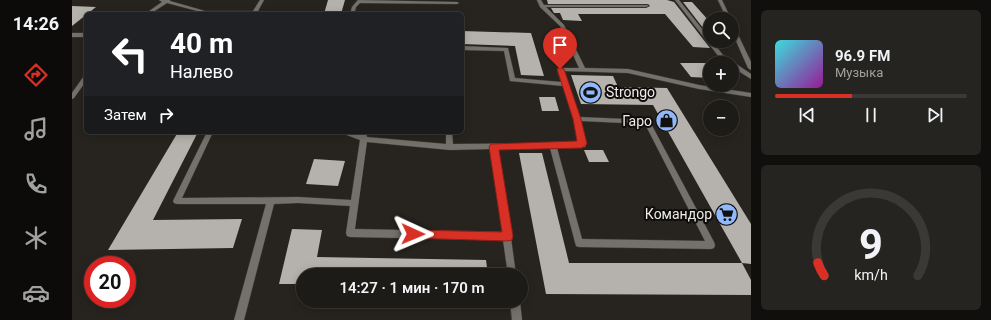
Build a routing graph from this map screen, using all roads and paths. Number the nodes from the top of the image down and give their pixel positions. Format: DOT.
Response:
graph roads {
  1 [pos="262,0"];
  2 [pos="539,0"];
  3 [pos="677,0"];
  4 [pos="720,0"];
  5 [pos="164,1"];
  6 [pos="360,1"];
  7 [pos="457,3"];
  8 [pos="542,6"];
  9 [pos="646,6"];
  10 [pos="150,12"];
  11 [pos="255,12"];
  12 [pos="353,12"];
  13 [pos="725,12"];
  14 [pos="72,35"];
  15 [pos="84,35"];
  16 [pos="739,41"];
  17 [pos="464,48"];
  18 [pos="721,56"];
  19 [pos="739,68"];
  20 [pos="751,68"];
  21 [pos="583,70"];
  22 [pos="751,77"];
  23 [pos="84,80"];
  24 [pos="564,84"];
  25 [pos="751,95"];
  26 [pos="72,97"];
  27 [pos="577,119"];
  28 [pos="209,134"];
  29 [pos="449,134"];
  30 [pos="364,135"];
  31 [pos="553,146"];
  32 [pos="450,147"];
  33 [pos="494,147"];
  34 [pos="271,201"];
  35 [pos="354,203"];
  36 [pos="508,236"];
  37 [pos="511,268"];
  38 [pos="516,308"];
  39 [pos="239,320"];
  40 [pos="517,320"];
  1 -- 11 [label="lane"];
  2 -- 8 [label="lane"];
  3 -- 18 [label="lane"];
  4 -- 13 [label="lane"];
  5 -- 10 [label="lane"];
  5 -- 11 [label="lane"];
  6 -- 7 [label="lane"];
  6 -- 12 [label="lane"];
  8 -- 9 [label="lane"];
  8 -- 21 [label="lane"];
  14 -- 15 [label="lane"];
  16 -- 20 [label="lane"];
  17 -- 24 [label="lane"];
  19 -- 22 [label="lane"];
  21 -- 24 [label="lane"];
  21 -- 25 [label="lane"];
  23 -- 26 [label="lane"];
  24 -- 27 [label="lane"];
  27 -- 31 [label="lane"];
  27 -- 31 [label="lane"];
  28 -- 34 [label="lane"];
  29 -- 32 [label="lane"];
  30 -- 32 [label="lane"];
  30 -- 35 [label="lane"];
  31 -- 33 [label="lane"];
  32 -- 33 [label="lane"];
  33 -- 36 [label="lane"];
  34 -- 35 [label="lane"];
  34 -- 39 [label="lane"];
  35 -- 36 [label="lane"];
  36 -- 37 [label="lane"];
  38 -- 40 [label="lane"];
}
